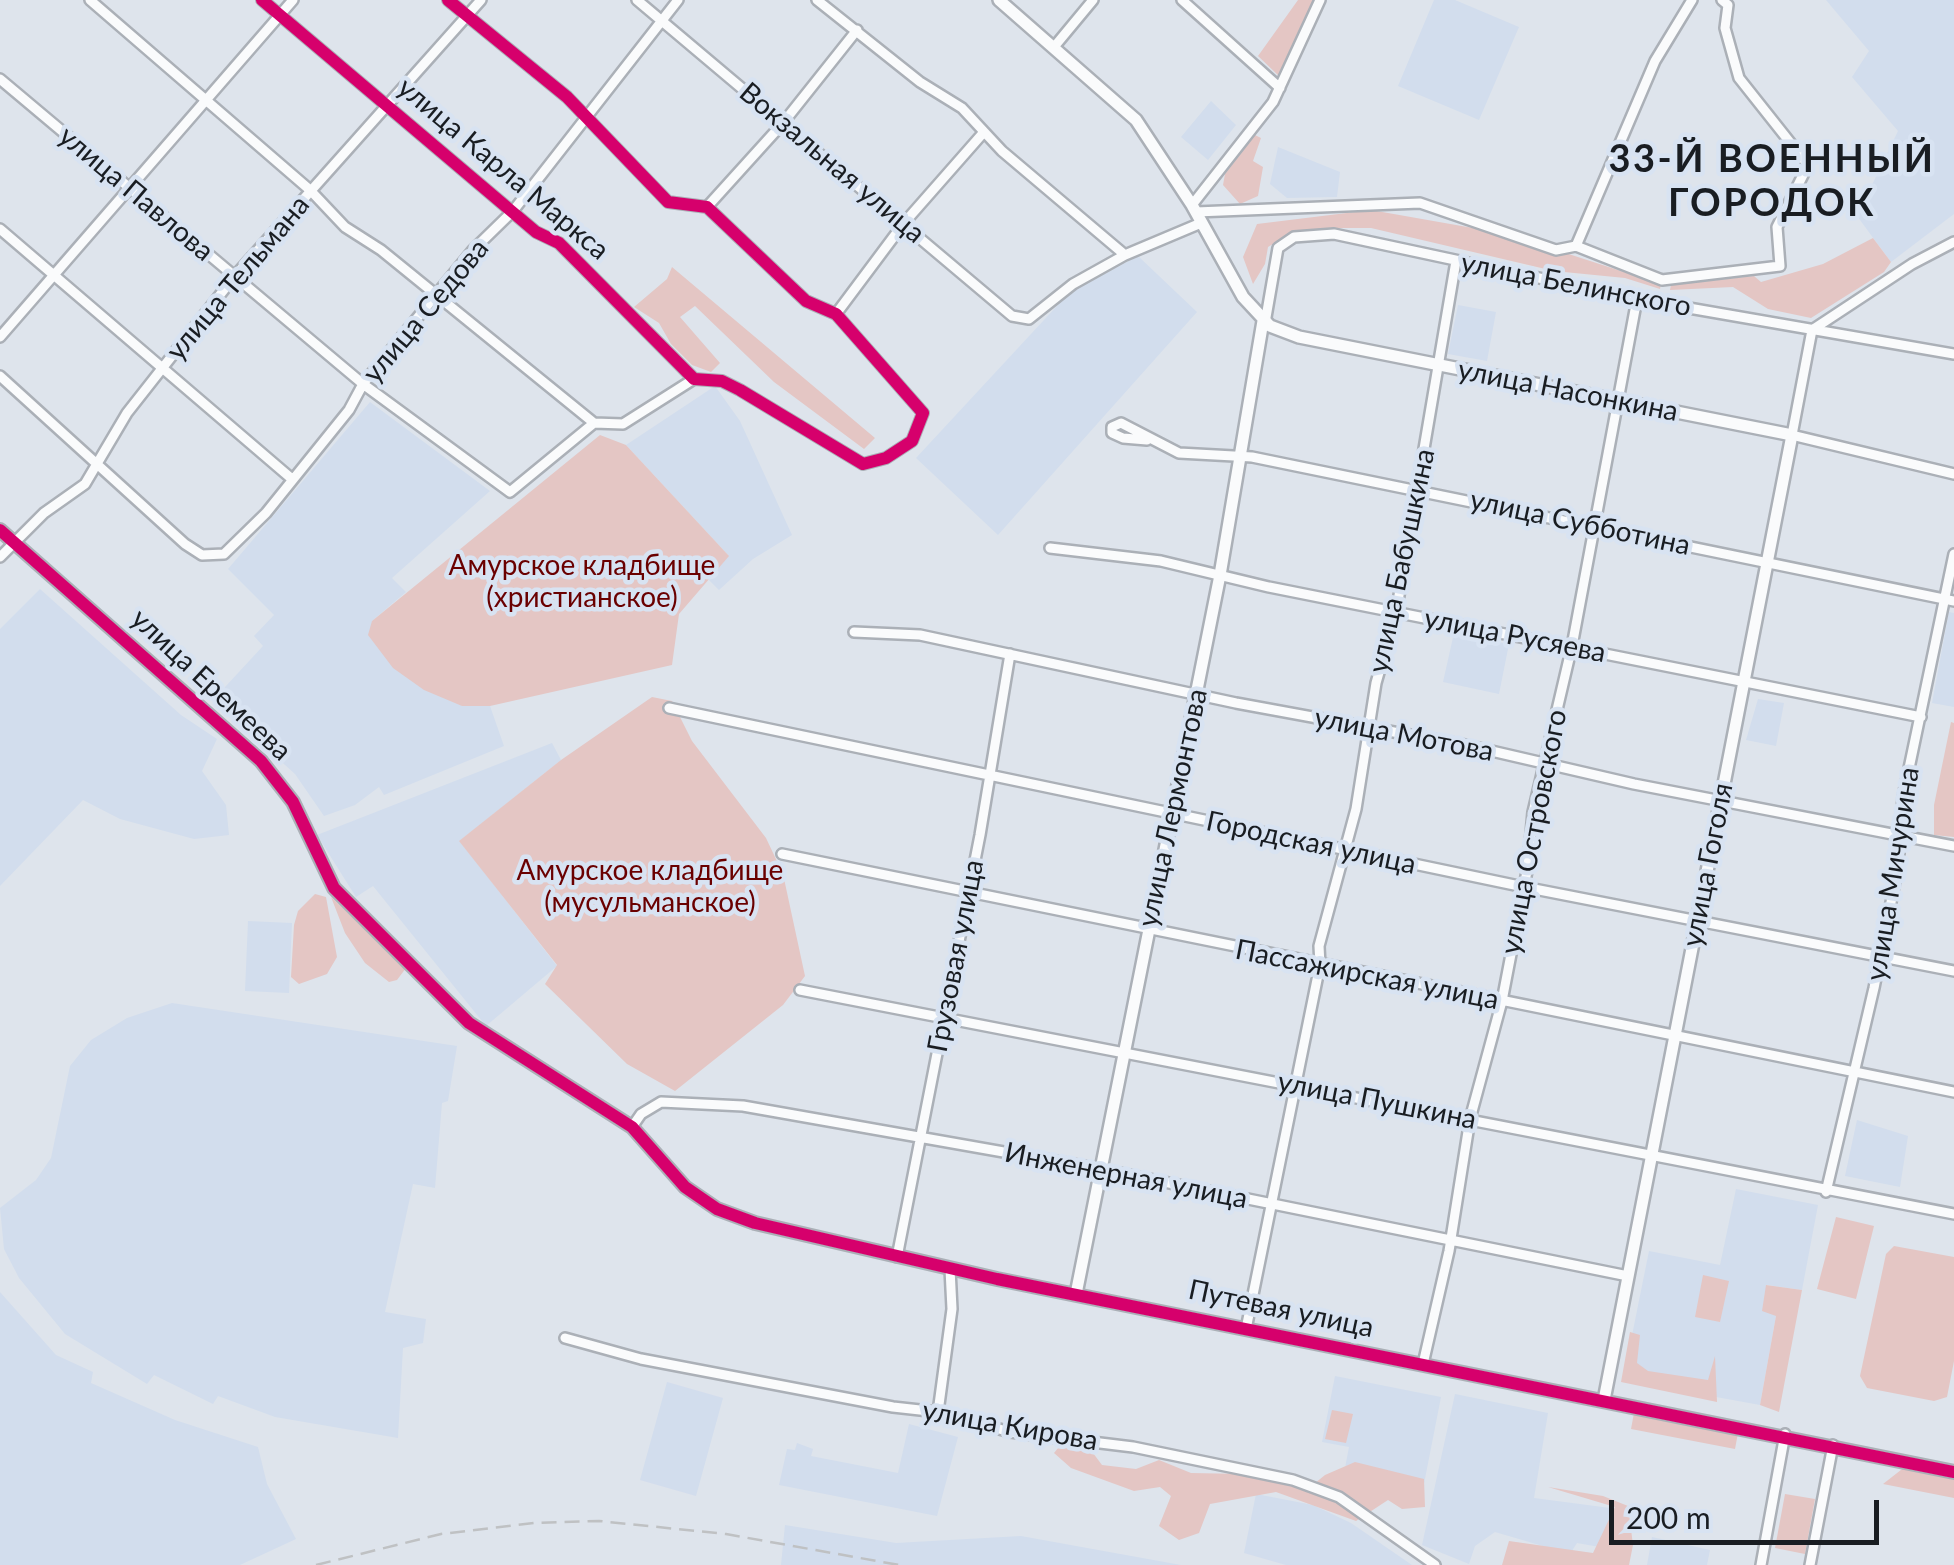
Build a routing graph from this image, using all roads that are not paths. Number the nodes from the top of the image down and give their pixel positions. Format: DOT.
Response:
graph roads {
  1 [pos="90,0"];
  2 [pos="262,0"];
  3 [pos="293,0"];
  4 [pos="448,0"];
  5 [pos="481,0"];
  6 [pos="637,0"];
  7 [pos="678,0"];
  8 [pos="817,0"];
  9 [pos="999,0"];
  10 [pos="1093,0"];
  11 [pos="1182,0"];
  12 [pos="1320,0"];
  13 [pos="1692,0"];
  14 [pos="1722,0"];
  15 [pos="278,16"];
  16 [pos="467,16"];
  17 [pos="662,19"];
  18 [pos="857,30"];
  19 [pos="1054,46"];
  20 [pos="0,79"];
  21 [pos="1280,88"];
  22 [pos="206,99"];
  23 [pos="388,104"];
  24 [pos="582,118"];
  25 [pos="783,122"];
  26 [pos="984,132"];
  27 [pos="128,188"];
  28 [pos="310,190"];
  29 [pos="707,207"];
  30 [pos="512,211"];
  31 [pos="1196,213"];
  32 [pos="904,222"];
  33 [pos="0,229"];
  34 [pos="1954,242"];
  35 [pos="1576,246"];
  36 [pos="1124,255"];
  37 [pos="1456,261"];
  38 [pos="56,276"];
  39 [pos="234,278"];
  40 [pos="436,294"];
  41 [pos="1637,299"];
  42 [pos="836,314"];
  43 [pos="1264,322"];
  44 [pos="1812,330"];
  45 [pos="0,337"];
  46 [pos="1954,354"];
  47 [pos="1438,366"];
  48 [pos="163,368"];
  49 [pos="0,376"];
  50 [pos="694,379"];
  51 [pos="364,384"];
  52 [pos="1617,402"];
  53 [pos="594,423"];
  54 [pos="1792,435"];
  55 [pos="1147,440"];
  56 [pos="1242,456"];
  57 [pos="96,466"];
  58 [pos="1954,474"];
  59 [pos="292,479"];
  60 [pos="1418,490"];
  61 [pos="1593,525"];
  62 [pos="0,530"];
  63 [pos="14,541"];
  64 [pos="1050,548"];
  65 [pos="1954,554"];
  66 [pos="0,557"];
  67 [pos="1767,562"];
  68 [pos="1220,575"];
  69 [pos="1948,600"];
  70 [pos="1396,613"];
  71 [pos="854,632"];
  72 [pos="1572,646"];
  73 [pos="1010,654"];
  74 [pos="1744,682"];
  75 [pos="1197,694"];
  76 [pos="669,708"];
  77 [pos="1921,717"];
  78 [pos="1370,726"];
  79 [pos="1546,763"];
  80 [pos="990,775"];
  81 [pos="1722,799"];
  82 [pos="1171,813"];
  83 [pos="1901,836"];
  84 [pos="1954,846"];
  85 [pos="1344,850"];
  86 [pos="782,854"];
  87 [pos="1524,887"];
  88 [pos="966,895"];
  89 [pos="1697,920"];
  90 [pos="1148,932"];
  91 [pos="1878,956"];
  92 [pos="1320,965"];
  93 [pos="1954,971"];
  94 [pos="800,990"];
  95 [pos="1502,1001"];
  96 [pos="942,1018"];
  97 [pos="1674,1038"];
  98 [pos="1122,1052"];
  99 [pos="1854,1072"];
  100 [pos="1297,1086"];
  101 [pos="1954,1092"];
  102 [pos="1470,1118"];
  103 [pos="632,1126"];
  104 [pos="921,1138"];
  105 [pos="1650,1157"];
  106 [pos="1100,1169"];
  107 [pos="1826,1192"];
  108 [pos="1270,1204"];
  109 [pos="1954,1214"];
  110 [pos="1449,1240"];
  111 [pos="897,1256"];
  112 [pos="950,1268"];
  113 [pos="1628,1276"];
  114 [pos="1076,1294"];
  115 [pos="1246,1329"];
  116 [pos="564,1338"];
  117 [pos="1423,1364"];
  118 [pos="1604,1400"];
  119 [pos="938,1412"];
  120 [pos="1785,1434"];
  121 [pos="1833,1445"];
  122 [pos="1954,1472"];
  123 [pos="1436,1565"];
  124 [pos="1761,1565"];
  125 [pos="1810,1565"];
  1 -- 22 [label="street"];
  2 -- 15 [label="street, улица Карла Маркса"];
  3 -- 15 [label="street"];
  4 -- 16 [label="street"];
  5 -- 16 [label="street, улица Тельмана"];
  6 -- 17 [label="street, Вокзальная улица"];
  7 -- 17 [label="street, улица Седова"];
  8 -- 18 [label="street"];
  9 -- 19 [label="street"];
  10 -- 19 [label="street"];
  11 -- 21 [label="street"];
  12 -- 21 [label="street"];
  13 -- 35 [label="street"];
  14 -- 35 [label="street"];
  15 -- 22 [label="street"];
  15 -- 23 [label="street, улица Карла Маркса"];
  16 -- 23 [label="street, улица Тельмана"];
  16 -- 24 [label="street"];
  17 -- 24 [label="street, улица Седова"];
  17 -- 25 [label="street, Вокзальная улица"];
  18 -- 25 [label="street"];
  18 -- 26 [label="street"];
  19 -- 31 [label="street"];
  20 -- 27 [label="street, улица Павлова"];
  21 -- 31 [label="street"];
  22 -- 27 [label="street"];
  22 -- 28 [label="street"];
  23 -- 28 [label="street, улица Тельмана"];
  23 -- 30 [label="street, улица Карла Маркса"];
  24 -- 29 [label="street"];
  24 -- 30 [label="street, улица Седова"];
  25 -- 29 [label="street"];
  25 -- 32 [label="street, Вокзальная улица"];
  26 -- 32 [label="street"];
  26 -- 36 [label="street"];
  27 -- 38 [label="street"];
  27 -- 39 [label="street, улица Павлова"];
  28 -- 39 [label="street, улица Тельмана"];
  28 -- 40 [label="street"];
  29 -- 42 [label="street"];
  30 -- 40 [label="street, улица Седова"];
  30 -- 50 [label="street, улица Карла Маркса"];
  31 -- 35 [label="street"];
  31 -- 36 [label="street"];
  31 -- 43 [label="street"];
  32 -- 36 [label="street, Вокзальная улица"];
  32 -- 42 [label="street"];
  33 -- 38 [label="street"];
  34 -- 44 [label="street"];
  37 -- 41 [label="street, улица Белинского"];
  37 -- 43 [label="street, улица Белинского"];
  37 -- 47 [label="street, улица Бабушкина"];
  38 -- 45 [label="street"];
  38 -- 48 [label="street"];
  39 -- 48 [label="street, улица Тельмана"];
  39 -- 51 [label="street, улица Павлова"];
  40 -- 51 [label="street, улица Седова"];
  40 -- 53 [label="street"];
  41 -- 44 [label="street, улица Белинского"];
  41 -- 52 [label="street, улица Островского"];
  42 -- 50 [label="street"];
  43 -- 47 [label="street, улица Насонкина"];
  43 -- 56 [label="street, улица Лермонтова"];
  44 -- 46 [label="street, улица Белинского"];
  44 -- 54 [label="street, улица Гоголя"];
  47 -- 52 [label="street, улица Насонкина"];
  47 -- 60 [label="street, улица Бабушкина"];
  48 -- 57 [label="street, улица Тельмана"];
  48 -- 59 [label="street"];
  49 -- 57 [label="street"];
  50 -- 53 [label="street"];
  51 -- 53 [label="street, улица Павлова"];
  51 -- 59 [label="street, улица Седова"];
  52 -- 54 [label="street, улица Насонкина"];
  52 -- 61 [label="street, улица Островского"];
  54 -- 58 [label="street, улица Насонкина"];
  54 -- 67 [label="street, улица Гоголя"];
  55 -- 56 [label="street, улица Субботина"];
  56 -- 60 [label="street, улица Субботина"];
  56 -- 68 [label="street, улица Лермонтова"];
  57 -- 59 [label="street, улица Седова"];
  57 -- 63 [label="street, улица Тельмана"];
  60 -- 61 [label="street, улица Субботина"];
  60 -- 70 [label="street, улица Бабушкина"];
  61 -- 67 [label="street, улица Субботина"];
  61 -- 72 [label="street, улица Островского"];
  62 -- 63 [label="street, улица Еремеева"];
  63 -- 66 [label="street, улица Тельмана"];
  63 -- 103 [label="street, улица Еремеева"];
  64 -- 68 [label="street, улица Русяева"];
  65 -- 69 [label="street, улица Мичурина"];
  67 -- 69 [label="street, улица Субботина"];
  67 -- 74 [label="street, улица Гоголя"];
  68 -- 70 [label="street, улица Русяева"];
  68 -- 75 [label="street, улица Лермонтова"];
  69 -- 77 [label="street, улица Мичурина"];
  70 -- 72 [label="street, улица Русяева"];
  70 -- 78 [label="street, улица Бабушкина"];
  71 -- 73 [label="street, улица Мотова"];
  72 -- 74 [label="street, улица Русяева"];
  72 -- 79 [label="street, улица Островского"];
  73 -- 75 [label="street, улица Мотова"];
  73 -- 80 [label="street, Грузовая улица"];
  74 -- 77 [label="street, улица Русяева"];
  74 -- 81 [label="street, улица Гоголя"];
  75 -- 78 [label="street, улица Мотова"];
  75 -- 82 [label="street, улица Лермонтова"];
  76 -- 80 [label="street, Городская улица"];
  77 -- 83 [label="street, улица Мичурина"];
  78 -- 79 [label="street, улица Мотова"];
  78 -- 85 [label="street, улица Бабушкина"];
  79 -- 81 [label="street, улица Мотова"];
  79 -- 87 [label="street, улица Островского"];
  80 -- 82 [label="street, Городская улица"];
  80 -- 88 [label="street, Грузовая улица"];
  81 -- 83 [label="street, улица Мотова"];
  81 -- 89 [label="street, улица Гоголя"];
  82 -- 85 [label="street, Городская улица"];
  82 -- 90 [label="street, улица Лермонтова"];
  83 -- 84 [label="street, улица Мотова"];
  83 -- 91 [label="street, улица Мичурина"];
  85 -- 87 [label="street, Городская улица"];
  85 -- 92 [label="street, улица Бабушкина"];
  86 -- 88 [label="street, Пассажирская улица"];
  87 -- 89 [label="street, Городская улица"];
  87 -- 95 [label="street, улица Островского"];
  88 -- 90 [label="street, Пассажирская улица"];
  88 -- 96 [label="street, Грузовая улица"];
  89 -- 91 [label="street, Городская улица"];
  89 -- 97 [label="street, улица Гоголя"];
  90 -- 92 [label="street, Пассажирская улица"];
  90 -- 98 [label="street, улица Лермонтова"];
  91 -- 93 [label="street, Городская улица"];
  91 -- 99 [label="street, улица Мичурина"];
  92 -- 95 [label="street, Пассажирская улица"];
  92 -- 100 [label="street, улица Бабушкина"];
  94 -- 96 [label="street, улица Пушкина"];
  95 -- 97 [label="street, Пассажирская улица"];
  95 -- 102 [label="street, улица Островского"];
  96 -- 98 [label="street, улица Пушкина"];
  96 -- 104 [label="street, Грузовая улица"];
  97 -- 99 [label="street, Пассажирская улица"];
  97 -- 105 [label="street, улица Гоголя"];
  98 -- 100 [label="street, улица Пушкина"];
  98 -- 106 [label="street, улица Лермонтова"];
  99 -- 101 [label="street, Пассажирская улица"];
  99 -- 107 [label="street, улица Мичурина"];
  100 -- 102 [label="street, улица Пушкина"];
  100 -- 108 [label="street, улица Бабушкина"];
  102 -- 105 [label="street, улица Пушкина"];
  102 -- 110 [label="street, улица Островского"];
  103 -- 104 [label="street, Инженерная улица"];
  103 -- 111 [label="street, Путевая улица"];
  104 -- 106 [label="street, Инженерная улица"];
  104 -- 111 [label="street, Грузовая улица"];
  105 -- 107 [label="street, улица Пушкина"];
  105 -- 113 [label="street, улица Гоголя"];
  106 -- 108 [label="street, Инженерная улица"];
  106 -- 114 [label="street, улица Лермонтова"];
  107 -- 109 [label="street, улица Пушкина"];
  108 -- 110 [label="street, Инженерная улица"];
  108 -- 115 [label="street, улица Бабушкина"];
  110 -- 113 [label="street, Инженерная улица"];
  110 -- 117 [label="street, улица Островского"];
  111 -- 112 [label="street, Путевая улица"];
  112 -- 114 [label="street, Путевая улица"];
  112 -- 119 [label="street"];
  113 -- 118 [label="street, улица Гоголя"];
  114 -- 115 [label="street, Путевая улица"];
  115 -- 117 [label="street, Путевая улица"];
  116 -- 119 [label="street, улица Кирова"];
  117 -- 118 [label="street, Путевая улица"];
  118 -- 120 [label="street, Путевая улица"];
  119 -- 123 [label="street, улица Кирова"];
  120 -- 121 [label="street, Путевая улица"];
  120 -- 124 [label="street"];
  121 -- 122 [label="street, Путевая улица"];
  121 -- 125 [label="street"];
}
